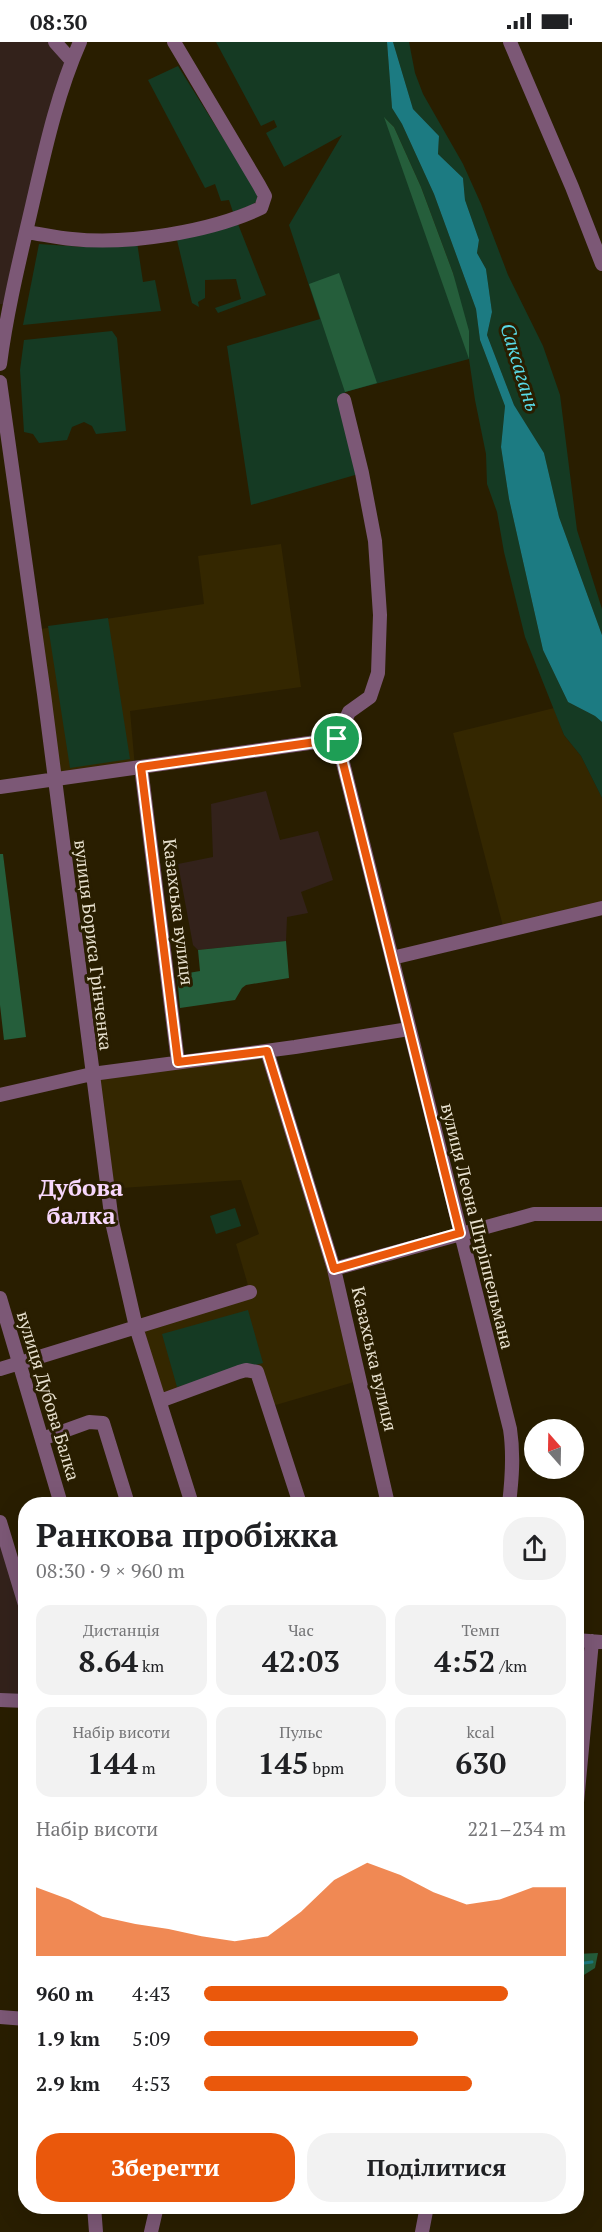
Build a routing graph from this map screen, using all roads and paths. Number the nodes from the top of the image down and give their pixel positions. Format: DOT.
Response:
graph roads {
  1 [pos="55,42"];
  2 [pos="80,42"];
  3 [pos="174,42"];
  4 [pos="510,42"];
  5 [pos="72,61"];
  6 [pos="26,232"];
  7 [pos="602,264"];
  8 [pos="5,304"];
  9 [pos="0,364"];
  10 [pos="0,382"];
  11 [pos="344,400"];
  12 [pos="337,739"];
  13 [pos="141,767"];
  14 [pos="53,780"];
  15 [pos="0,787"];
  16 [pos="602,908"];
  17 [pos="392,958"];
  18 [pos="409,1029"];
  19 [pos="267,1051"];
  20 [pos="178,1062"];
  21 [pos="92,1074"];
  22 [pos="0,1095"];
  23 [pos="602,1214"];
  24 [pos="460,1233"];
  25 [pos="334,1269"];
  26 [pos="250,1292"];
  27 [pos="0,1298"];
  28 [pos="136,1328"];
  29 [pos="20,1363"];
  30 [pos="0,1370"];
  31 [pos="160,1401"];
  32 [pos="42,1439"];
  33 [pos="59,1497"];
  34 [pos="126,1497"];
  35 [pos="190,1497"];
  36 [pos="298,1497"];
  37 [pos="386,1497"];
  38 [pos="509,1497"];
  39 [pos="0,1522"];
  40 [pos="18,1582"];
  41 [pos="597,1642"];
  42 [pos="0,1700"];
  43 [pos="18,1701"];
  44 [pos="584,1748"];
  45 [pos="0,2017"];
  46 [pos="18,2018"];
  47 [pos="95,2214"];
  48 [pos="155,2214"];
  49 [pos="425,2214"];
  50 [pos="96,2232"];
  51 [pos="151,2232"];
  52 [pos="422,2232"];
  1 -- 5 [label="street"];
  2 -- 5 [label="street"];
  3 -- 6 [label="street"];
  4 -- 7 [label="street"];
  5 -- 6 [label="street"];
  6 -- 8 [label="street"];
  8 -- 9 [label="street"];
  10 -- 14 [label="street, вулиця Бориса Грінченка"];
  11 -- 12 [label="street"];
  12 -- 13 [label="street"];
  12 -- 17 [label="street, вулиця Леона Штріппельмана"];
  13 -- 14 [label="street"];
  13 -- 20 [label="street, Казахська вулиця"];
  14 -- 15 [label="street"];
  14 -- 21 [label="street, вулиця Бориса Грінченка"];
  16 -- 17 [label="street"];
  17 -- 18 [label="street, вулиця Леона Штріппельмана"];
  18 -- 19 [label="street"];
  18 -- 24 [label="street, вулиця Леона Штріппельмана"];
  19 -- 20 [label="street"];
  19 -- 25 [label="street, Казахська вулиця"];
  20 -- 21 [label="street"];
  21 -- 22 [label="street"];
  21 -- 28 [label="street, вулиця Бориса Грінченка"];
  23 -- 24 [label="street"];
  24 -- 25 [label="street"];
  24 -- 38 [label="street, вулиця Леона Штріппельмана"];
  25 -- 37 [label="street, Казахська вулиця"];
  26 -- 28 [label="street"];
  27 -- 29 [label="street, вулиця Дубова Балка"];
  28 -- 29 [label="street"];
  28 -- 31 [label="street, вулиця Бориса Грінченка"];
  29 -- 30 [label="street"];
  29 -- 32 [label="street, вулиця Дубова Балка"];
  31 -- 35 [label="street, вулиця Бориса Грінченка"];
  31 -- 36 [label="street"];
  32 -- 33 [label="street, вулиця Дубова Балка"];
  32 -- 34 [label="street"];
  39 -- 40 [label="street"];
  41 -- 44 [label="street"];
  42 -- 43 [label="street"];
  45 -- 46 [label="street"];
  47 -- 50 [label="street"];
  48 -- 51 [label="street"];
  49 -- 52 [label="street"];
}
